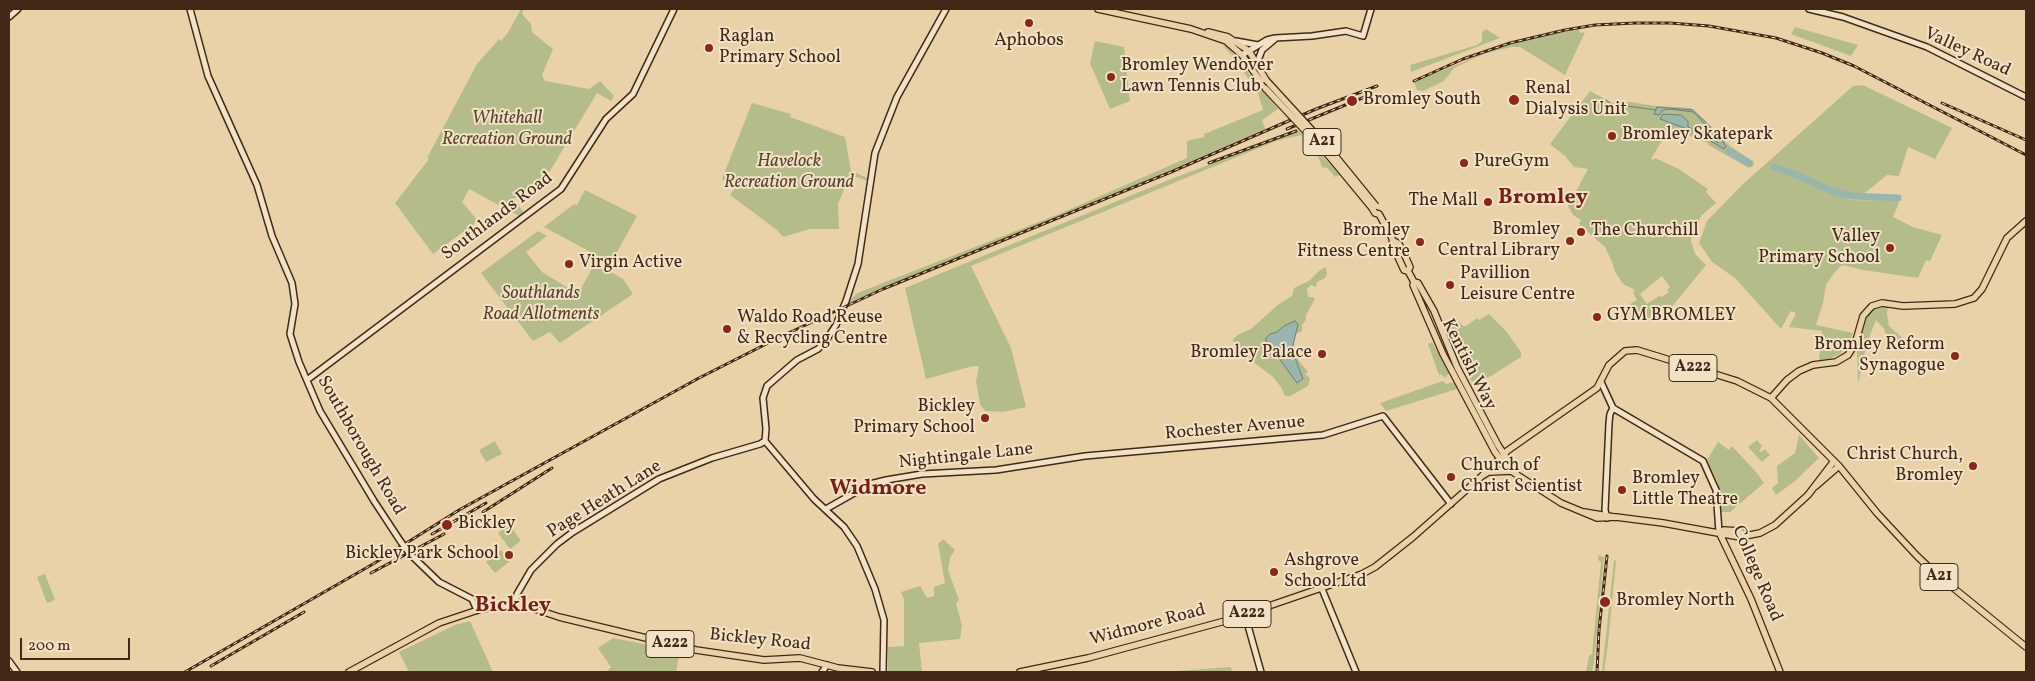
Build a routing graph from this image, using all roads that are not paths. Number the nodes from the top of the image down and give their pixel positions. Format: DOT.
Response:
graph roads {
  1 [pos="18,9"];
  2 [pos="190,9"];
  3 [pos="674,9"];
  4 [pos="946,9"];
  5 [pos="1098,9"];
  6 [pos="1371,9"];
  7 [pos="1809,9"];
  8 [pos="9,18"];
  9 [pos="1202,32"];
  10 [pos="1275,38"];
  11 [pos="1236,41"];
  12 [pos="1258,45"];
  13 [pos="1249,51"];
  14 [pos="1242,55"];
  15 [pos="1257,63"];
  16 [pos="2026,97"];
  17 [pos="1374,207"];
  18 [pos="2026,221"];
  19 [pos="307,380"];
  20 [pos="1602,382"];
  21 [pos="1771,398"];
  22 [pos="1613,408"];
  23 [pos="765,441"];
  24 [pos="1086,456"];
  25 [pos="1502,457"];
  26 [pos="1836,464"];
  27 [pos="1490,472"];
  28 [pos="1511,472"];
  29 [pos="1517,474"];
  30 [pos="1482,476"];
  31 [pos="1451,504"];
  32 [pos="826,509"];
  33 [pos="1606,516"];
  34 [pos="1719,532"];
  35 [pos="1732,536"];
  36 [pos="1747,536"];
  37 [pos="1725,544"];
  38 [pos="1322,589"];
  39 [pos="515,605"];
  40 [pos="478,610"];
  41 [pos="1244,615"];
  42 [pos="2026,647"];
  43 [pos="9,661"];
  44 [pos="827,665"];
  45 [pos="17,672"];
  46 [pos="349,672"];
  47 [pos="822,672"];
  48 [pos="872,672"];
  49 [pos="883,672"];
  50 [pos="1020,672"];
  51 [pos="1261,672"];
  52 [pos="1356,672"];
  53 [pos="1780,672"];
  1 -- 8 [label="street"];
  2 -- 19 [label="street, Southborough Road"];
  3 -- 19 [label="street, Southlands Road"];
  4 -- 23 [label="street"];
  5 -- 9 [label="main road, A21"];
  6 -- 10 [label="street"];
  7 -- 16 [label="street, Valley Road"];
  9 -- 11 [label="main road, A21"];
  9 -- 14 [label="main road, A21"];
  10 -- 12 [label="street"];
  10 -- 15 [label="street"];
  11 -- 12 [label="street"];
  11 -- 13 [label="main road, A21"];
  12 -- 13 [label="street"];
  13 -- 14 [label="street"];
  13 -- 15 [label="main road, Kentish Way / A21"];
  14 -- 17 [label="main road, Kentish Way / A21, bridge"];
  15 -- 17 [label="main road, Kentish Way / A21, bridge"];
  17 -- 25 [label="main road, Kentish Way / A21"];
  18 -- 21 [label="main road"];
  19 -- 40 [label="street, Southborough Road, bridge"];
  20 -- 21 [label="main road, A222"];
  20 -- 22 [label="street"];
  20 -- 25 [label="main road, Widmore Road / A222"];
  21 -- 26 [label="main road, A222"];
  22 -- 33 [label="street"];
  22 -- 34 [label="street, College Road"];
  23 -- 32 [label="street"];
  23 -- 39 [label="street, Page Heath Lane"];
  24 -- 31 [label="street, Rochester Avenue"];
  24 -- 32 [label="street, Nightingale Lane"];
  25 -- 27 [label="main road, Widmore Road / A222"];
  25 -- 28 [label="main road, A21"];
  25 -- 29 [label="main road, A21"];
  25 -- 30 [label="main road, Widmore Road / A222"];
  26 -- 36 [label="main road, A21"];
  26 -- 42 [label="main road, A21"];
  27 -- 28 [label="main road"];
  27 -- 30 [label="main road, Widmore Road / A222"];
  28 -- 29 [label="main road, A21"];
  29 -- 33 [label="main road, A21"];
  30 -- 31 [label="main road, Widmore Road / A222"];
  31 -- 38 [label="main road, Widmore Road / A222"];
  32 -- 49 [label="street"];
  33 -- 34 [label="main road, A21"];
  34 -- 35 [label="main road, A21"];
  34 -- 36 [label="main road, A21"];
  34 -- 37 [label="main road, College Road"];
  35 -- 36 [label="main road, A21"];
  35 -- 37 [label="main road"];
  37 -- 53 [label="main road, College Road"];
  38 -- 41 [label="main road, Widmore Road / A222"];
  38 -- 52 [label="street"];
  39 -- 40 [label="main road, A222"];
  39 -- 44 [label="main road, Bickley Road / A222"];
  40 -- 46 [label="main road, A222"];
  41 -- 50 [label="main road, Widmore Road / A222"];
  41 -- 51 [label="street"];
  43 -- 45 [label="street"];
  44 -- 47 [label="street"];
  44 -- 48 [label="main road, A222"];
}
